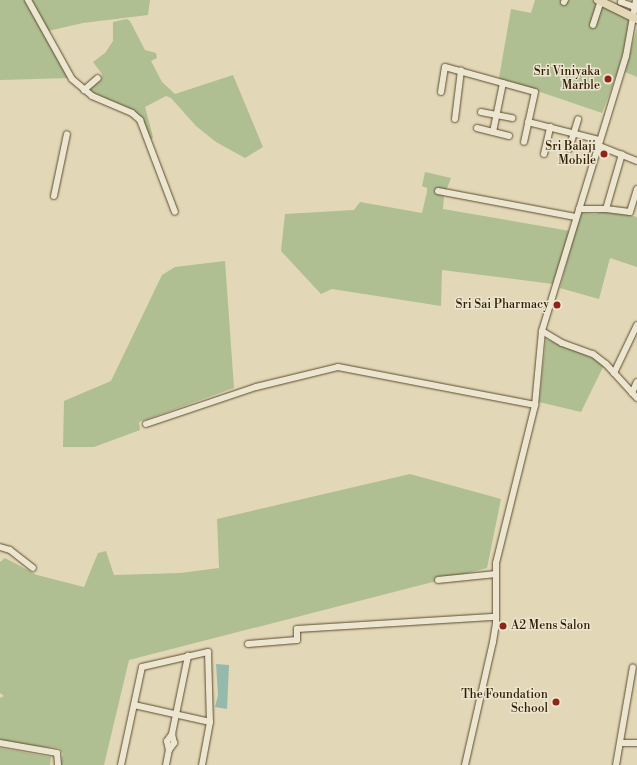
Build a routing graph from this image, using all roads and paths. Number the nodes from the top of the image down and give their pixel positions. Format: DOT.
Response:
graph roads {
  1 [pos="28,0"];
  2 [pos="622,0"];
  3 [pos="600,1"];
  4 [pos="635,3"];
  5 [pos="636,19"];
  6 [pos="593,25"];
  7 [pos="461,70"];
  8 [pos="98,78"];
  9 [pos="503,83"];
  10 [pos="84,90"];
  11 [pos="441,92"];
  12 [pos="481,112"];
  13 [pos="496,115"];
  14 [pos="512,118"];
  15 [pos="455,119"];
  16 [pos="578,119"];
  17 [pos="528,122"];
  18 [pos="550,127"];
  19 [pos="477,128"];
  20 [pos="493,132"];
  21 [pos="573,133"];
  22 [pos="66,134"];
  23 [pos="509,136"];
  24 [pos="524,142"];
  25 [pos="598,142"];
  26 [pos="569,149"];
  27 [pos="544,154"];
  28 [pos="622,154"];
  29 [pos="637,161"];
  30 [pos="637,189"];
  31 [pos="438,191"];
  32 [pos="54,196"];
  33 [pos="579,209"];
  34 [pos="606,209"];
  35 [pos="175,212"];
  36 [pos="576,217"];
  37 [pos="637,325"];
  38 [pos="542,331"];
  39 [pos="614,373"];
  40 [pos="637,382"];
  41 [pos="632,393"];
  42 [pos="637,398"];
  43 [pos="535,405"];
  44 [pos="146,424"];
  45 [pos="0,547"];
  46 [pos="33,568"];
  47 [pos="496,574"];
  48 [pos="438,580"];
  49 [pos="496,617"];
  50 [pos="248,644"];
  51 [pos="188,656"];
  52 [pos="633,667"];
  53 [pos="134,705"];
  54 [pos="176,714"];
  55 [pos="210,722"];
  56 [pos="0,743"];
  57 [pos="637,743"];
  58 [pos="621,744"];
  59 [pos="58,765"];
  60 [pos="121,765"];
  61 [pos="166,765"];
  62 [pos="202,765"];
  63 [pos="466,765"];
  64 [pos="616,765"];
  1 -- 10 [label="street"];
  2 -- 4 [label="street"];
  3 -- 5 [label="main road"];
  3 -- 6 [label="street"];
  4 -- 5 [label="street"];
  5 -- 25 [label="street"];
  7 -- 9 [label="street"];
  7 -- 11 [label="street"];
  7 -- 15 [label="street"];
  8 -- 10 [label="street"];
  9 -- 13 [label="street"];
  9 -- 17 [label="street"];
  10 -- 35 [label="street"];
  12 -- 13 [label="street"];
  13 -- 14 [label="street"];
  13 -- 20 [label="street"];
  16 -- 21 [label="street"];
  17 -- 18 [label="street"];
  17 -- 24 [label="street"];
  18 -- 21 [label="street"];
  18 -- 27 [label="street"];
  19 -- 20 [label="street"];
  20 -- 23 [label="street"];
  21 -- 25 [label="street"];
  21 -- 26 [label="street"];
  22 -- 32 [label="street"];
  25 -- 28 [label="street"];
  25 -- 33 [label="street"];
  28 -- 29 [label="street"];
  28 -- 34 [label="street"];
  30 -- 34 [label="street"];
  31 -- 36 [label="street"];
  33 -- 34 [label="street"];
  33 -- 36 [label="street"];
  36 -- 38 [label="street"];
  37 -- 39 [label="street"];
  38 -- 39 [label="street"];
  38 -- 43 [label="street"];
  39 -- 41 [label="street"];
  40 -- 41 [label="street"];
  41 -- 42 [label="street"];
  43 -- 44 [label="street"];
  43 -- 47 [label="street"];
  45 -- 46 [label="street"];
  47 -- 48 [label="street"];
  47 -- 49 [label="street"];
  49 -- 50 [label="street"];
  49 -- 63 [label="street"];
  51 -- 53 [label="street"];
  51 -- 54 [label="street"];
  51 -- 55 [label="street"];
  52 -- 58 [label="street"];
  53 -- 54 [label="street"];
  53 -- 60 [label="street"];
  54 -- 55 [label="street"];
  54 -- 61 [label="street"];
  55 -- 62 [label="street"];
  56 -- 59 [label="street"];
  57 -- 58 [label="street"];
  58 -- 64 [label="street"];
}
